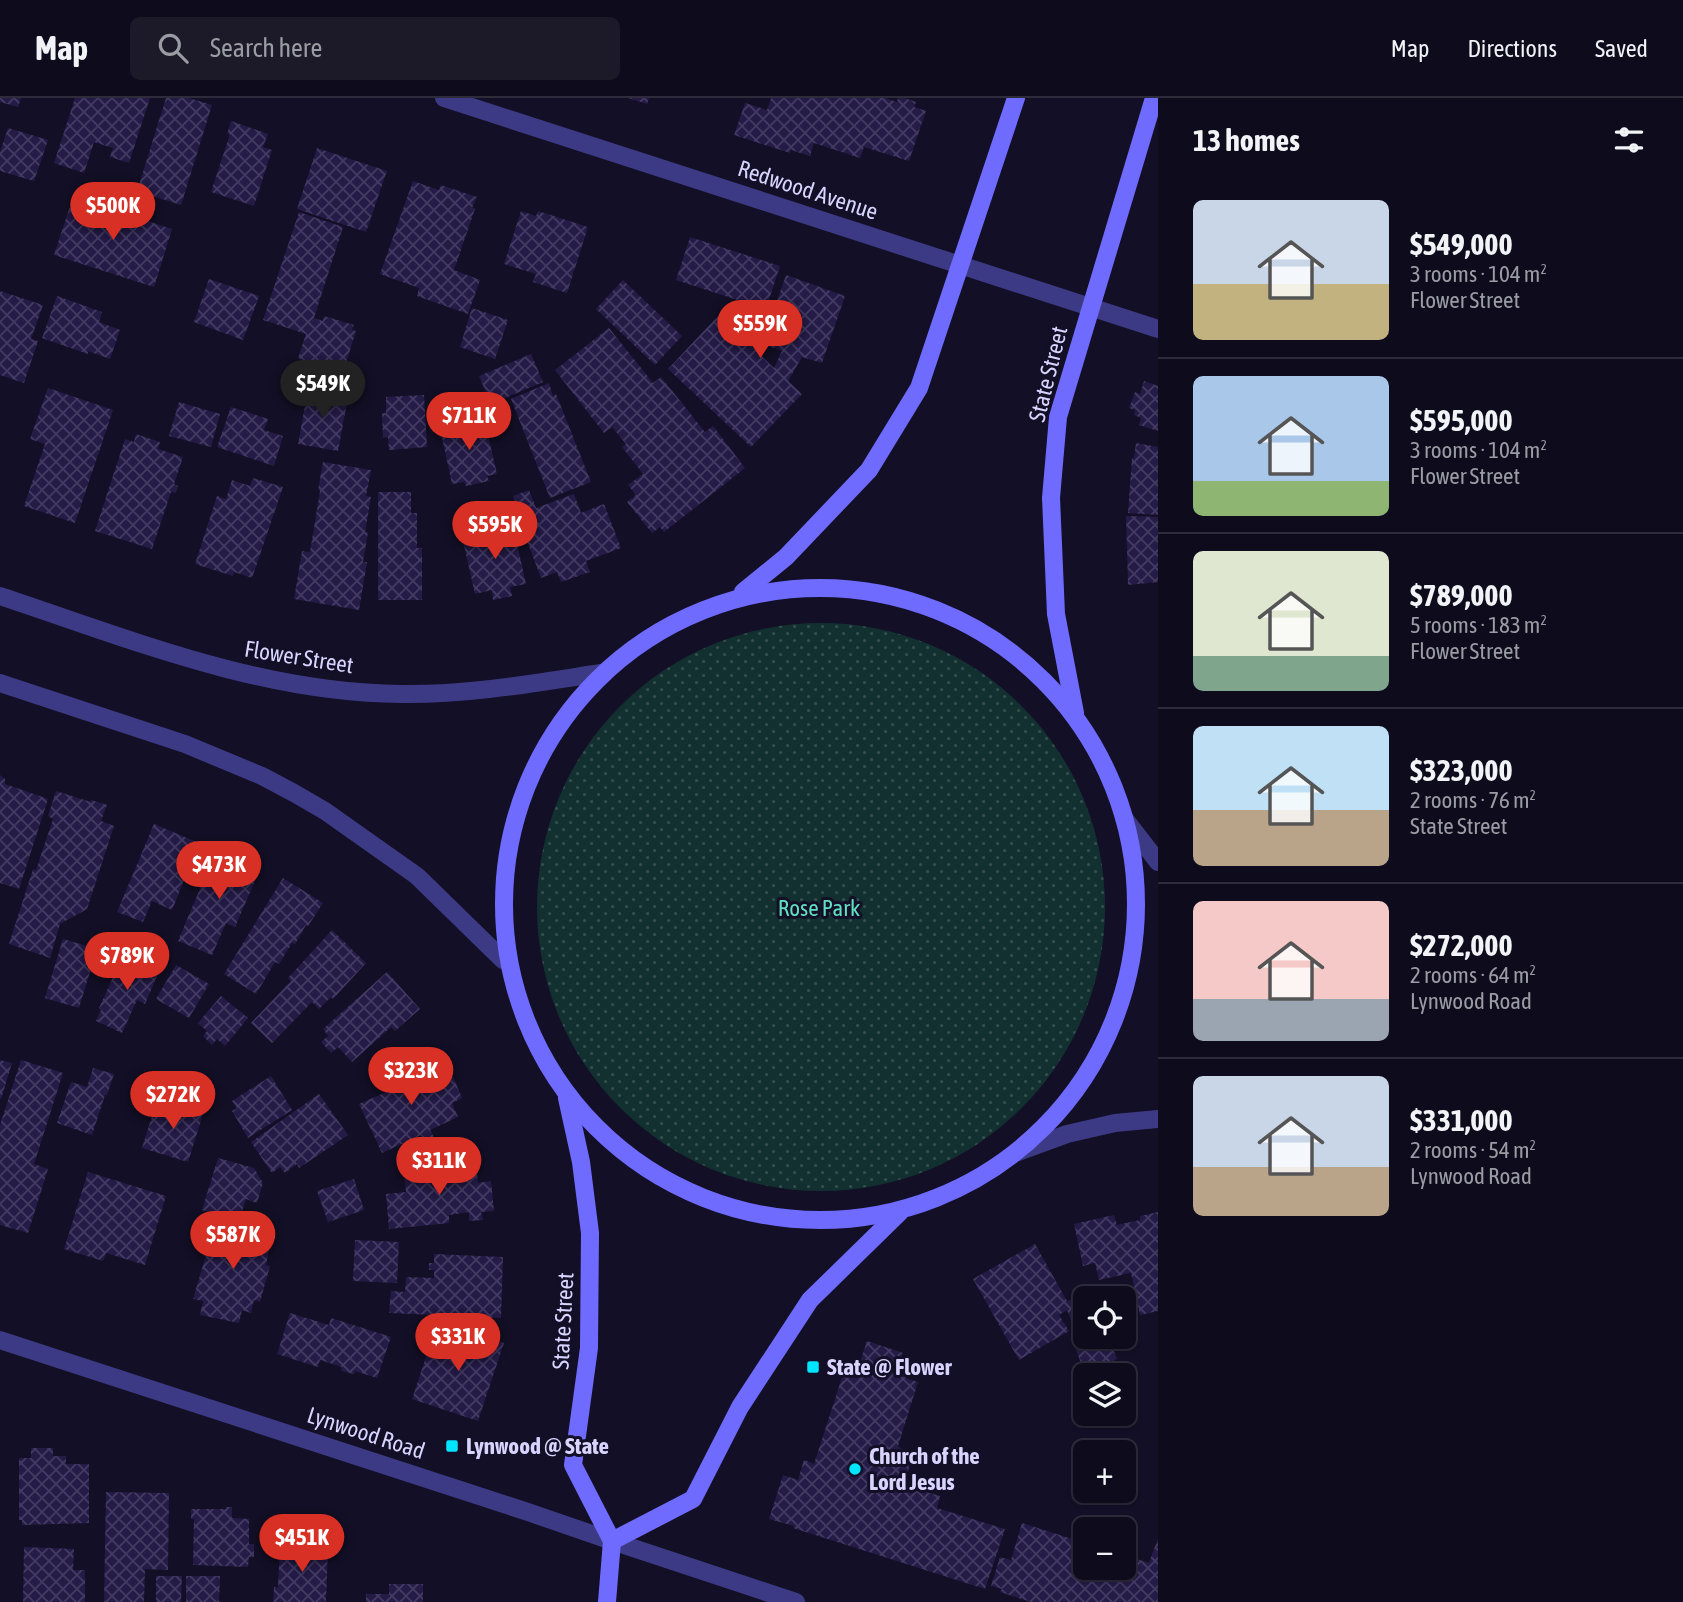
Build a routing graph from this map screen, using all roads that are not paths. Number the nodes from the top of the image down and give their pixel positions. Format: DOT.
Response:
graph roads {
  1 [pos="443,98"];
  2 [pos="1016,98"];
  3 [pos="1154,98"];
  4 [pos="961,266"];
  5 [pos="1091,307"];
  6 [pos="1158,329"];
  7 [pos="743,592"];
  8 [pos="0,596"];
  9 [pos="601,673"];
  10 [pos="0,683"];
  11 [pos="1075,713"];
  12 [pos="1125,818"];
  13 [pos="1158,862"];
  14 [pos="503,960"];
  15 [pos="566,1095"];
  16 [pos="1158,1119"];
  17 [pos="1018,1152"];
  18 [pos="900,1212"];
  19 [pos="0,1340"];
  20 [pos="612,1541"];
  21 [pos="607,1602"];
  22 [pos="796,1602"];
  1 -- 4 [label="street, Redwood Avenue"];
  2 -- 4 [label="main road"];
  3 -- 5 [label="main road, State Street"];
  4 -- 5 [label="street, Redwood Avenue"];
  4 -- 7 [label="main road"];
  5 -- 6 [label="street, Redwood Avenue"];
  5 -- 11 [label="main road, State Street"];
  7 -- 9 [label="main road"];
  7 -- 11 [label="main road"];
  8 -- 9 [label="street, Flower Street"];
  9 -- 14 [label="main road"];
  10 -- 14 [label="street"];
  11 -- 12 [label="main road"];
  12 -- 13 [label="street"];
  12 -- 17 [label="main road"];
  14 -- 15 [label="main road"];
  15 -- 18 [label="main road"];
  15 -- 20 [label="main road, State Street"];
  16 -- 17 [label="street"];
  17 -- 18 [label="main road"];
  18 -- 20 [label="main road"];
  19 -- 20 [label="street, Lynwood Road"];
  20 -- 21 [label="main road"];
  20 -- 22 [label="street, Lynwood Road"];
}
